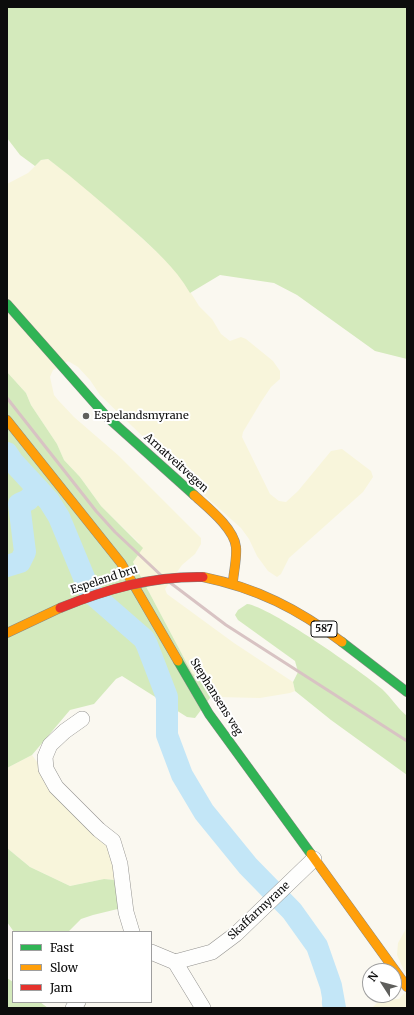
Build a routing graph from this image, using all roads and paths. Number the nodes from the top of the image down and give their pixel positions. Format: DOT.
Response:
graph roads {
  1 [pos="7,304"];
  2 [pos="7,420"];
  3 [pos="233,581"];
  4 [pos="7,633"];
  5 [pos="407,692"];
  6 [pos="82,719"];
  7 [pos="314,859"];
  8 [pos="132,931"];
  9 [pos="152,952"];
  10 [pos="175,962"];
  11 [pos="407,987"];
  12 [pos="203,1008"];
  1 -- 3 [label="main road, Arnatveitvegen"];
  2 -- 7 [label="main road, Stephansens veg"];
  3 -- 4 [label="main road, Espeland bru / 587, bridge"];
  3 -- 5 [label="main road, 587"];
  6 -- 8 [label="street"];
  7 -- 10 [label="street, Skaffarmyrane"];
  7 -- 11 [label="main road, Stephansens veg"];
  9 -- 10 [label="street"];
  10 -- 12 [label="street"];
}
